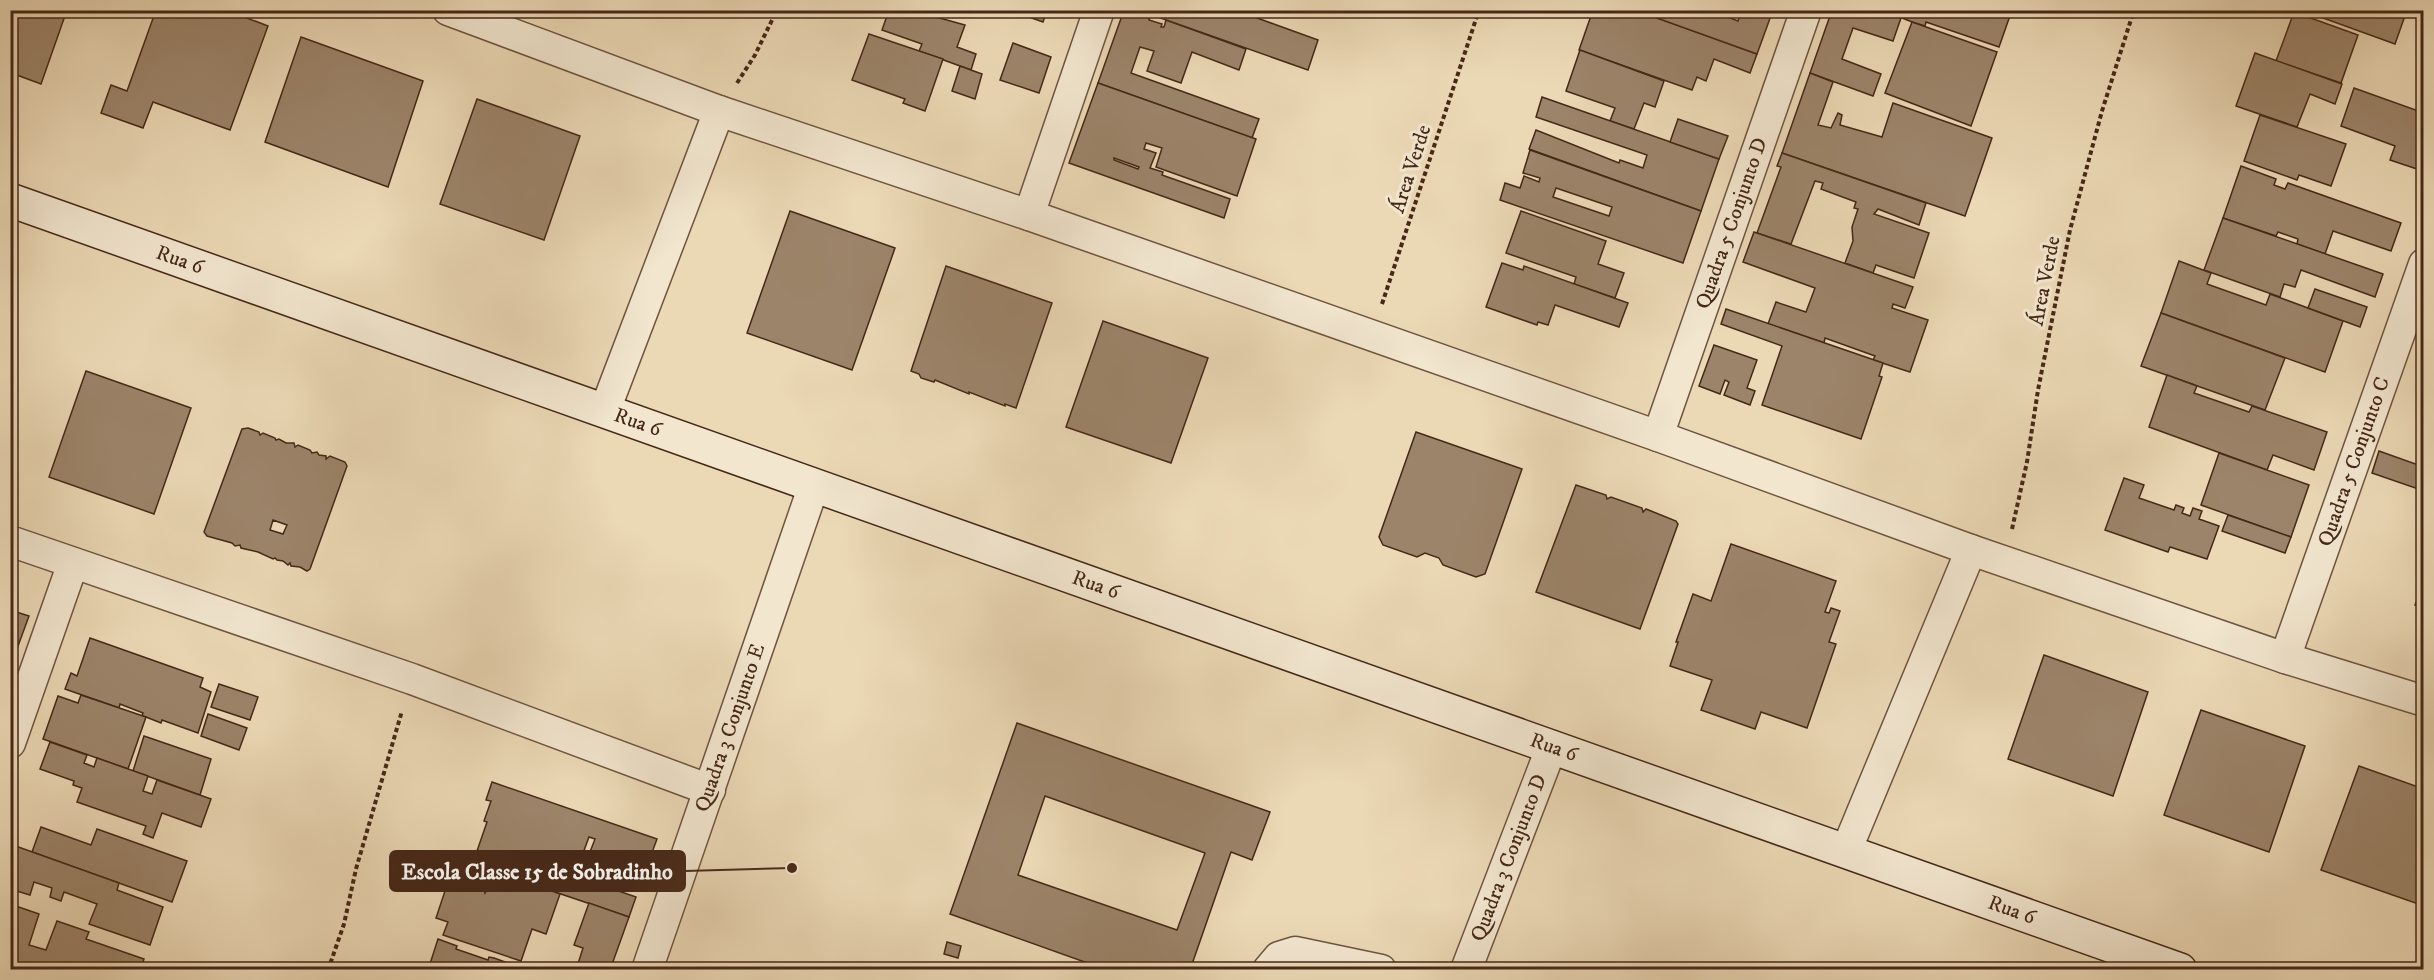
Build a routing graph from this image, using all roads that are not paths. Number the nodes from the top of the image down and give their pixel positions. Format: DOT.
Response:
graph roads {
  1 [pos="448,10"];
  2 [pos="1100,10"];
  3 [pos="1806,10"];
  4 [pos="718,111"];
  5 [pos="10,200"];
  6 [pos="1029,215"];
  7 [pos="2424,264"];
  8 [pos="605,410"];
  9 [pos="1658,436"];
  10 [pos="814,485"];
  11 [pos="10,541"];
  12 [pos="1971,550"];
  13 [pos="73,563"];
  14 [pos="2286,658"];
  15 [pos="2424,701"];
  16 [pos="10,742"];
  17 [pos="1552,746"];
  18 [pos="710,790"];
  19 [pos="1846,851"];
  20 [pos="647,969"];
  21 [pos="1268,969"];
  22 [pos="1380,969"];
  23 [pos="1466,969"];
  24 [pos="2180,969"];
  1 -- 4 [label="street"];
  2 -- 6 [label="street"];
  3 -- 9 [label="street, Quadra 5 Conjunto D"];
  4 -- 6 [label="street"];
  4 -- 8 [label="street"];
  5 -- 8 [label="street, Rua 6"];
  6 -- 9 [label="street"];
  7 -- 14 [label="street, Quadra 5 Conjunto C"];
  8 -- 10 [label="street, Rua 6"];
  9 -- 12 [label="street"];
  10 -- 17 [label="street, Rua 6"];
  10 -- 18 [label="street, Quadra 3 Conjunto E"];
  11 -- 13 [label="street"];
  12 -- 14 [label="street"];
  12 -- 19 [label="street"];
  13 -- 16 [label="street"];
  13 -- 18 [label="street"];
  14 -- 15 [label="street"];
  17 -- 19 [label="street, Rua 6"];
  17 -- 23 [label="street, Quadra 3 Conjunto D"];
  18 -- 20 [label="street, Quadra 3 Conjunto E"];
  19 -- 24 [label="street, Rua 6"];
  21 -- 22 [label="street"];
}
